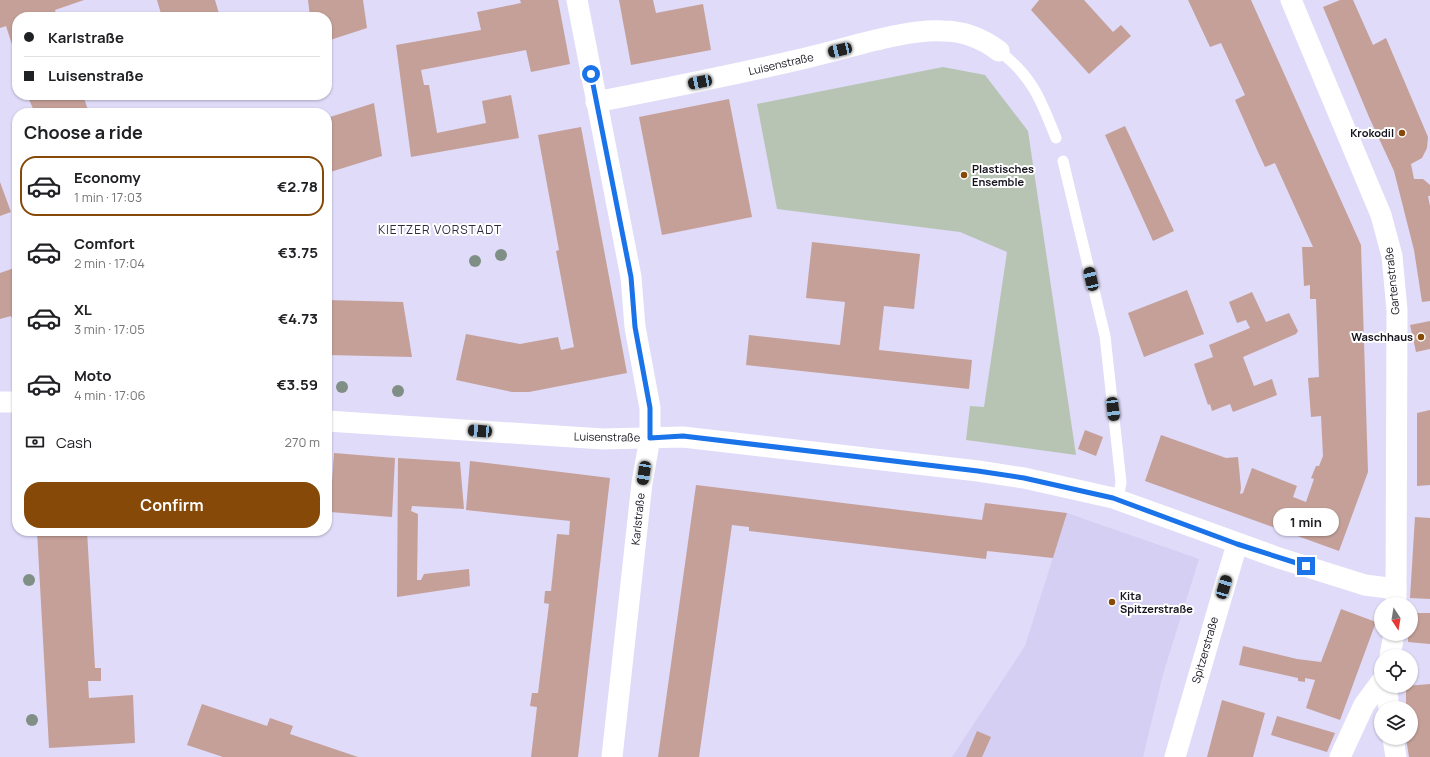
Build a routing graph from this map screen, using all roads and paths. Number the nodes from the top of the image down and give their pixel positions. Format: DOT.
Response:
graph roads {
  1 [pos="577,0"];
  2 [pos="1292,0"];
  3 [pos="999,51"];
  4 [pos="596,102"];
  5 [pos="1056,138"];
  6 [pos="1063,161"];
  7 [pos="0,402"];
  8 [pos="12,402"];
  9 [pos="332,421"];
  10 [pos="650,438"];
  11 [pos="1118,499"];
  12 [pos="1237,544"];
  13 [pos="1396,597"];
  14 [pos="1374,691"];
  15 [pos="1394,745"];
  16 [pos="612,757"];
  17 [pos="1175,757"];
  18 [pos="1340,757"];
  19 [pos="1396,757"];
  1 -- 4 [label="street, Karlstraße"];
  2 -- 13 [label="street, Gartenstraße"];
  3 -- 4 [label="street, Luisenstraße"];
  3 -- 5 [label="lane, Luisenstraße"];
  4 -- 10 [label="street, Karlstraße"];
  6 -- 11 [label="lane"];
  7 -- 8 [label="street"];
  9 -- 10 [label="street, Luisenstraße"];
  10 -- 11 [label="street, Luisenstraße"];
  10 -- 16 [label="street, Karlstraße"];
  11 -- 12 [label="street, Luisenstraße"];
  12 -- 13 [label="street, Luisenstraße"];
  12 -- 17 [label="street, Spitzerstraße"];
  14 -- 18 [label="street"];
  15 -- 19 [label="street"];
}
